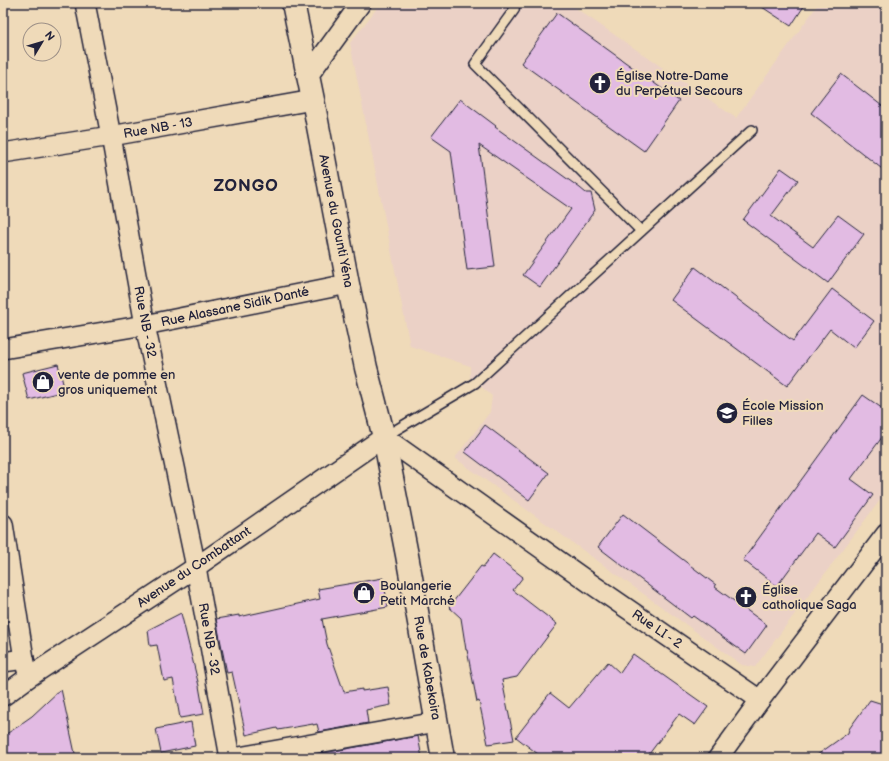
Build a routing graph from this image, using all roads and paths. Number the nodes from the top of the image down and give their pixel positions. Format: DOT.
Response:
graph roads {
  1 [pos="85,3"];
  2 [pos="293,3"];
  3 [pos="361,3"];
  4 [pos="514,3"];
  5 [pos="308,76"];
  6 [pos="313,100"];
  7 [pos="752,130"];
  8 [pos="111,136"];
  9 [pos="3,153"];
  10 [pos="641,231"];
  11 [pos="348,284"];
  12 [pos="145,325"];
  13 [pos="3,349"];
  14 [pos="384,438"];
  15 [pos="3,524"];
  16 [pos="886,534"];
  17 [pos="196,567"];
  18 [pos="24,659"];
  19 [pos="3,662"];
  20 [pos="28,677"];
  21 [pos="3,696"];
  22 [pos="760,700"];
  23 [pos="437,722"];
  24 [pos="230,758"];
  25 [pos="233,758"];
  26 [pos="443,758"];
  27 [pos="718,758"];
  1 -- 8 [label="street, Rue NB - 32"];
  2 -- 5 [label="street, Avenue du Gounti Yéna"];
  3 -- 5 [label="street"];
  4 -- 10 [label="lane"];
  5 -- 6 [label="street, Avenue du Gounti Yéna"];
  6 -- 8 [label="street, Rue NB - 13"];
  6 -- 11 [label="street, Avenue du Gounti Yéna"];
  7 -- 10 [label="lane"];
  8 -- 9 [label="street, Rue NB - 13"];
  8 -- 12 [label="street, Rue NB - 32"];
  10 -- 14 [label="lane"];
  11 -- 12 [label="street, Rue Alassane Sidik Danté"];
  11 -- 14 [label="street, Avenue du Gounti Yéna"];
  12 -- 13 [label="street, Rue Alassane Sidik Danté"];
  12 -- 17 [label="street, Rue NB - 32"];
  14 -- 17 [label="street, Avenue du Combattant"];
  14 -- 22 [label="street, Rue LI - 2"];
  14 -- 23 [label="street, Rue de Kabekoira"];
  15 -- 18 [label="street"];
  16 -- 22 [label="street"];
  17 -- 20 [label="street, Avenue du Combattant"];
  17 -- 24 [label="street, Rue NB - 32"];
  18 -- 19 [label="street"];
  18 -- 20 [label="street"];
  20 -- 21 [label="street, Avenue du Combattant"];
  22 -- 27 [label="street"];
  23 -- 25 [label="street"];
  23 -- 26 [label="street, Rue de Kabekoira"];
}
